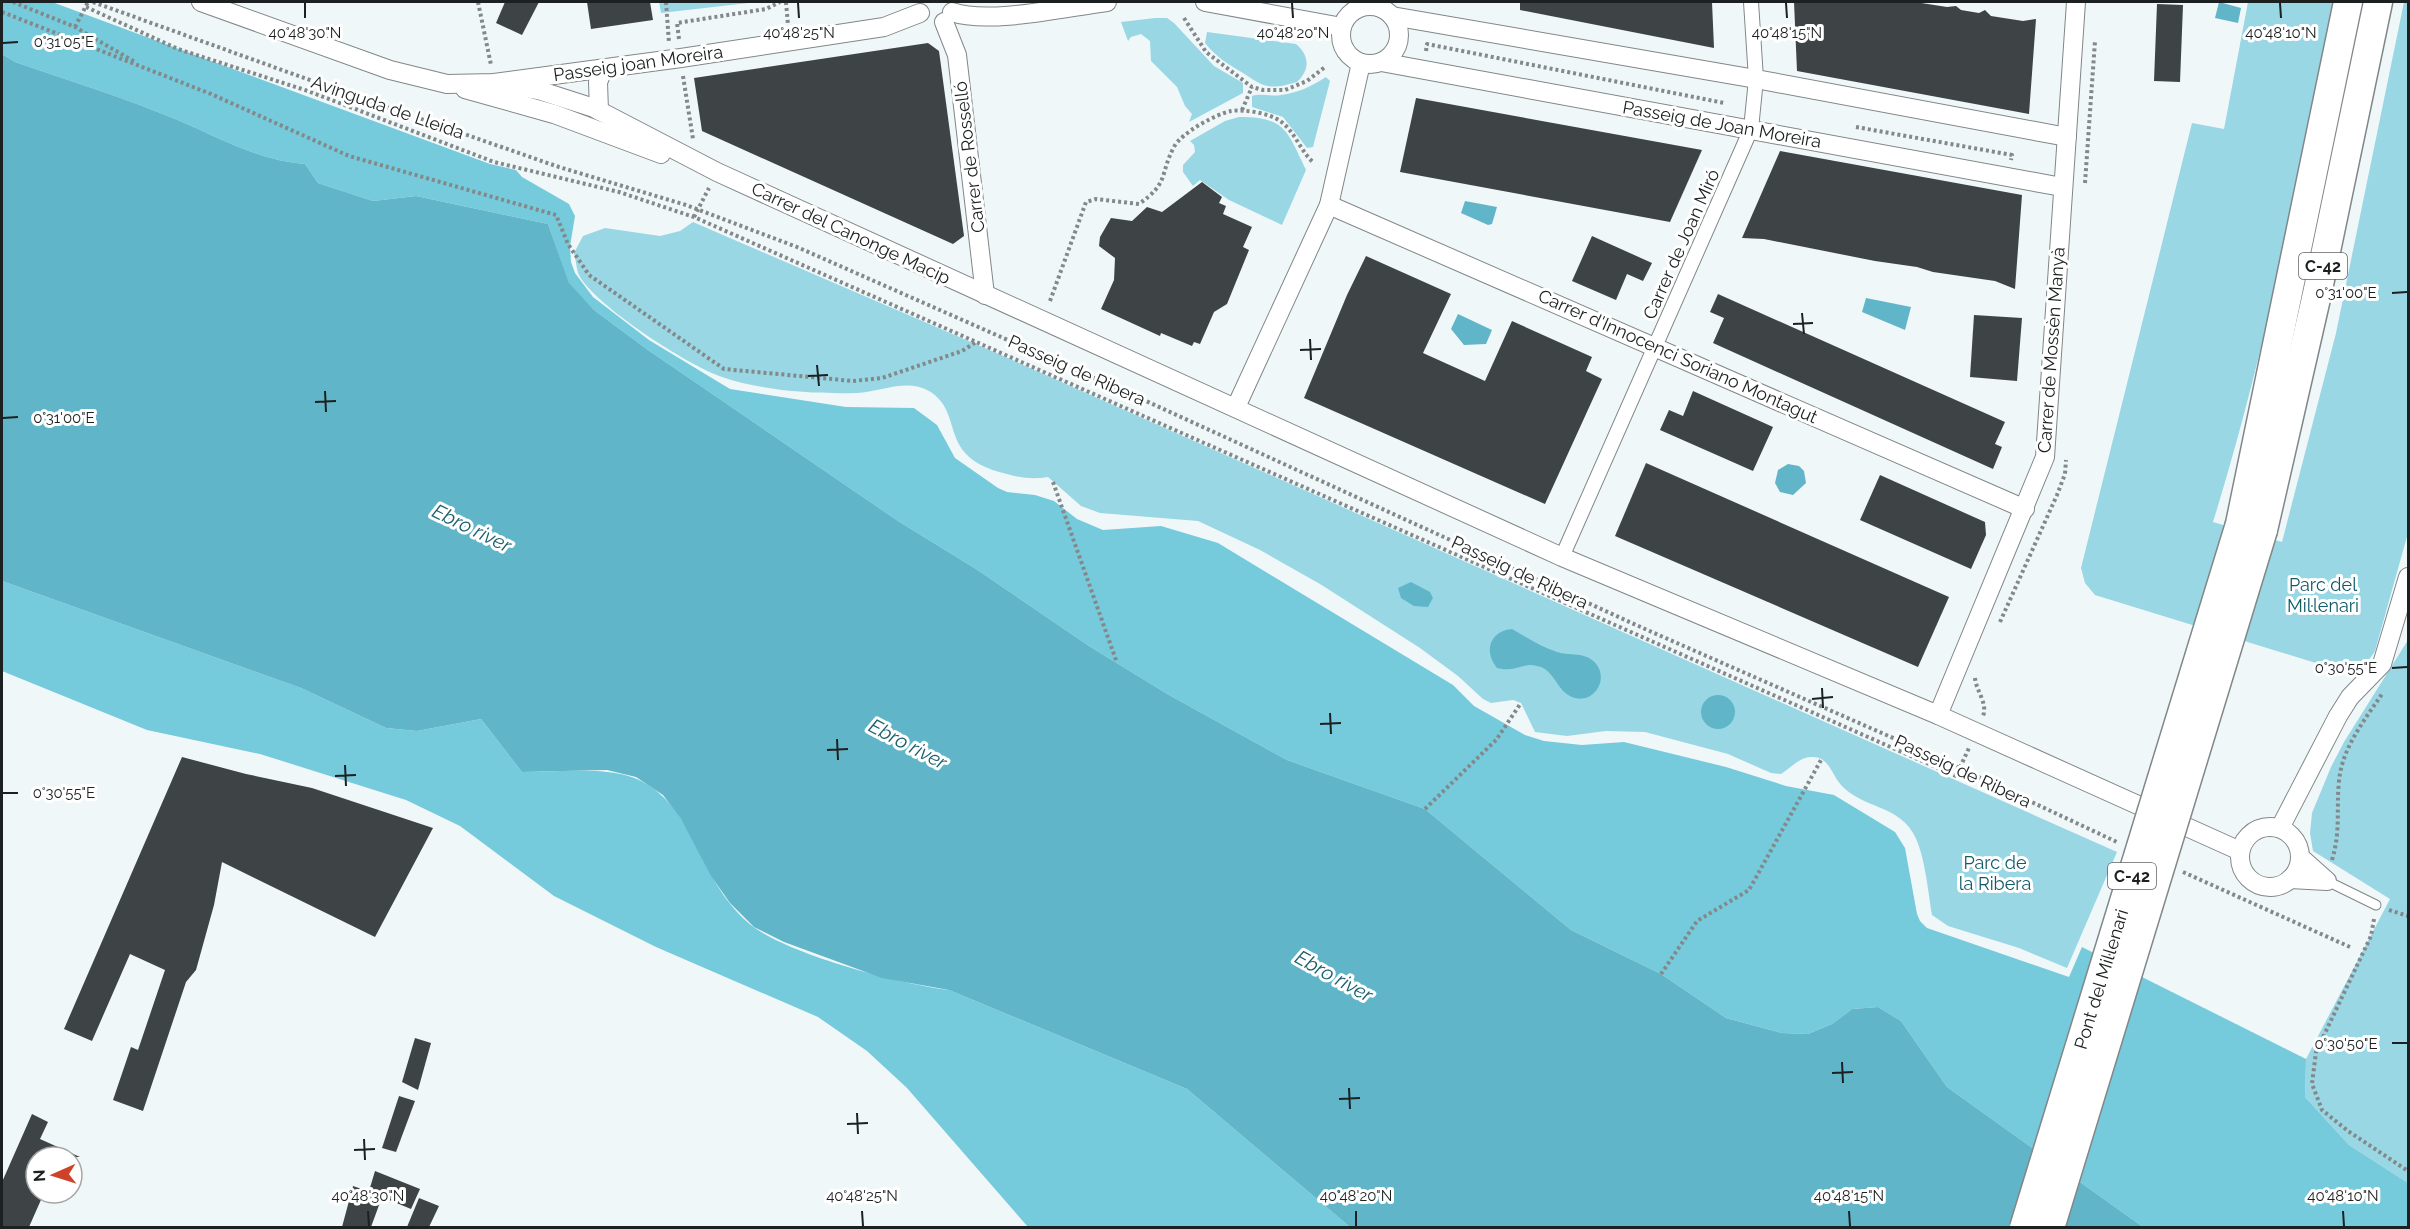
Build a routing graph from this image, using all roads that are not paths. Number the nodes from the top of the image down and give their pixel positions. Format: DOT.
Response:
graph roads {
  1 [pos="201,2"];
  2 [pos="1107,2"];
  3 [pos="1205,2"];
  4 [pos="1751,2"];
  5 [pos="2076,2"];
  6 [pos="2348,2"];
  7 [pos="2378,2"];
  8 [pos="920,7"];
  9 [pos="1383,8"];
  10 [pos="949,12"];
  11 [pos="1342,27"];
  12 [pos="1381,62"];
  13 [pos="1361,63"];
  14 [pos="604,68"];
  15 [pos="390,70"];
  16 [pos="1756,79"];
  17 [pos="494,83"];
  18 [pos="447,84"];
  19 [pos="599,111"];
  20 [pos="1751,129"];
  21 [pos="2067,137"];
  22 [pos="717,172"];
  23 [pos="2062,188"];
  24 [pos="1329,205"];
  25 [pos="985,295"];
  26 [pos="1656,346"];
  27 [pos="1236,407"];
  28 [pos="2025,509"];
  29 [pos="2252,527"];
  30 [pos="1562,556"];
  31 [pos="2409,577"];
  32 [pos="1938,715"];
  33 [pos="2280,828"];
  34 [pos="2240,851"];
  35 [pos="2300,858"];
  36 [pos="2290,879"];
  37 [pos="2327,881"];
  38 [pos="2376,905"];
  39 [pos="2024,1227"];
  40 [pos="2050,1227"];
  1 -- 15 [label="street, Avinguda de Lleida"];
  2 -- 10 [label="street"];
  3 -- 11 [label="street"];
  4 -- 16 [label="street, Carrer de Joan Miró"];
  5 -- 21 [label="street, Carrer de Mossèn Manyà"];
  6 -- 29 [label="main road, C-42"];
  7 -- 29 [label="main road, C-42"];
  8 -- 10 [label="street"];
  8 -- 14 [label="street, Passeig joan Moreira"];
  9 -- 11 [label="street"];
  9 -- 12 [label="street"];
  9 -- 16 [label="street"];
  10 -- 25 [label="street, Carrer de Rosselló"];
  11 -- 13 [label="street"];
  12 -- 13 [label="street"];
  12 -- 20 [label="street, Passeig de Joan Moreira"];
  13 -- 24 [label="street"];
  14 -- 17 [label="street, Passeig joan Moreira"];
  14 -- 19 [label="street"];
  15 -- 18 [label="street, Passeig joan Moreira"];
  16 -- 20 [label="street, Carrer de Joan Miró"];
  16 -- 21 [label="street"];
  17 -- 18 [label="street, Passeig joan Moreira"];
  17 -- 19 [label="street"];
  18 -- 22 [label="street"];
  19 -- 22 [label="street"];
  20 -- 23 [label="street, Passeig de Joan Moreira"];
  20 -- 26 [label="street, Carrer de Joan Miró"];
  21 -- 23 [label="street, Carrer de Mossèn Manyà"];
  22 -- 25 [label="street, Carrer del Canonge Macip"];
  23 -- 28 [label="street, Carrer de Mossèn Manyà"];
  24 -- 26 [label="street, Carrer d'Innocenci Soriano Montagut"];
  24 -- 27 [label="street"];
  25 -- 27 [label="street, Passeig de Ribera"];
  26 -- 28 [label="street, Carrer d'Innocenci Soriano Montagut"];
  26 -- 30 [label="street, Carrer de Joan Miró"];
  27 -- 30 [label="street, Passeig de Ribera"];
  28 -- 32 [label="street, Carrer de Mossèn Manyà"];
  29 -- 39 [label="main road, Pont del Mil·lenari / C-42, bridge"];
  29 -- 40 [label="main road, Pont del Mil·lenari / C-42, bridge"];
  30 -- 32 [label="street, Passeig de Ribera"];
  31 -- 33 [label="street"];
  32 -- 34 [label="street, Passeig de Ribera"];
  33 -- 34 [label="street"];
  33 -- 35 [label="street"];
  34 -- 36 [label="street"];
  35 -- 36 [label="street"];
  35 -- 37 [label="street"];
  36 -- 37 [label="street"];
  37 -- 38 [label="lane"];
}
